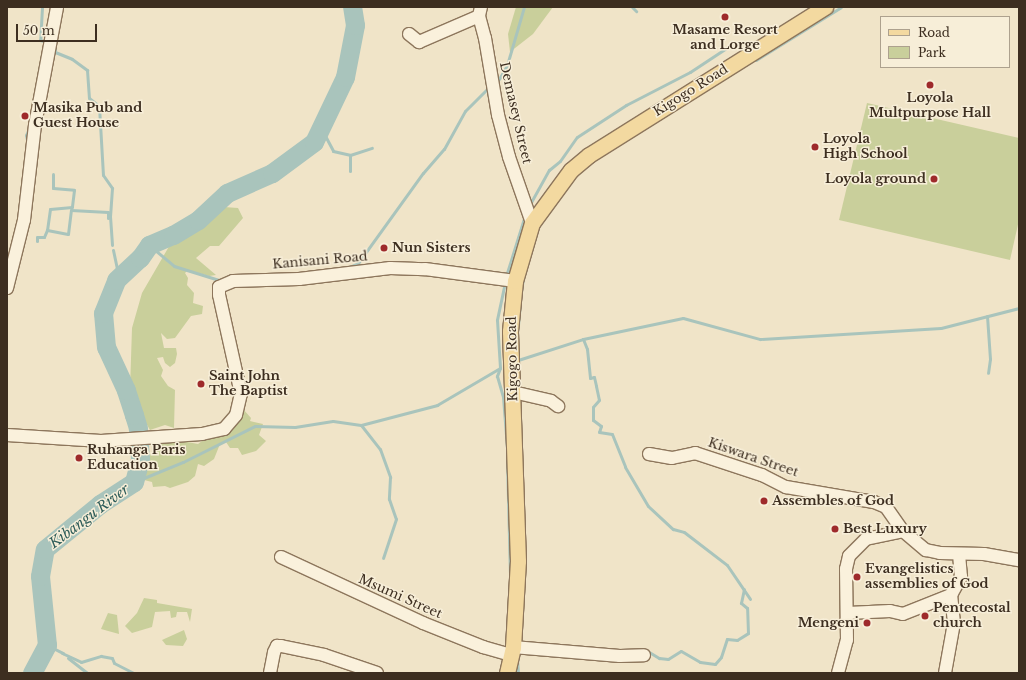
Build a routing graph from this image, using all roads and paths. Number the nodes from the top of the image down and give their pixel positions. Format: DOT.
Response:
graph roads {
  1 [pos="57,7"];
  2 [pos="821,8"];
  3 [pos="478,11"];
  4 [pos="409,34"];
  5 [pos="532,223"];
  6 [pos="515,281"];
  7 [pos="7,288"];
  8 [pos="513,392"];
  9 [pos="558,406"];
  10 [pos="7,435"];
  11 [pos="649,454"];
  12 [pos="903,531"];
  13 [pos="959,554"];
  14 [pos="281,557"];
  15 [pos="1019,560"];
  16 [pos="951,595"];
  17 [pos="848,613"];
  18 [pos="512,651"];
  19 [pos="644,655"];
  20 [pos="270,673"];
  21 [pos="377,673"];
  22 [pos="507,673"];
  23 [pos="838,673"];
  24 [pos="945,673"];
  1 -- 7 [label="street"];
  2 -- 5 [label="main road, Kigogo Road"];
  3 -- 4 [label="street"];
  3 -- 5 [label="street, Demasey Street"];
  5 -- 6 [label="main road, Kigogo Road"];
  6 -- 8 [label="main road, Kigogo Road"];
  6 -- 10 [label="street, Kanisani Road"];
  8 -- 9 [label="street"];
  8 -- 18 [label="main road, Kigogo Road"];
  11 -- 12 [label="street, Kiswara Street"];
  12 -- 13 [label="street, Kiswara Street"];
  12 -- 17 [label="street"];
  13 -- 15 [label="street, Kiswara Street"];
  13 -- 16 [label="street"];
  14 -- 18 [label="street, Msumi Street"];
  16 -- 17 [label="street"];
  16 -- 24 [label="street"];
  17 -- 23 [label="street"];
  18 -- 19 [label="street, Msumi Street"];
  18 -- 22 [label="main road, Kigogo Road"];
  20 -- 21 [label="street"];
}
